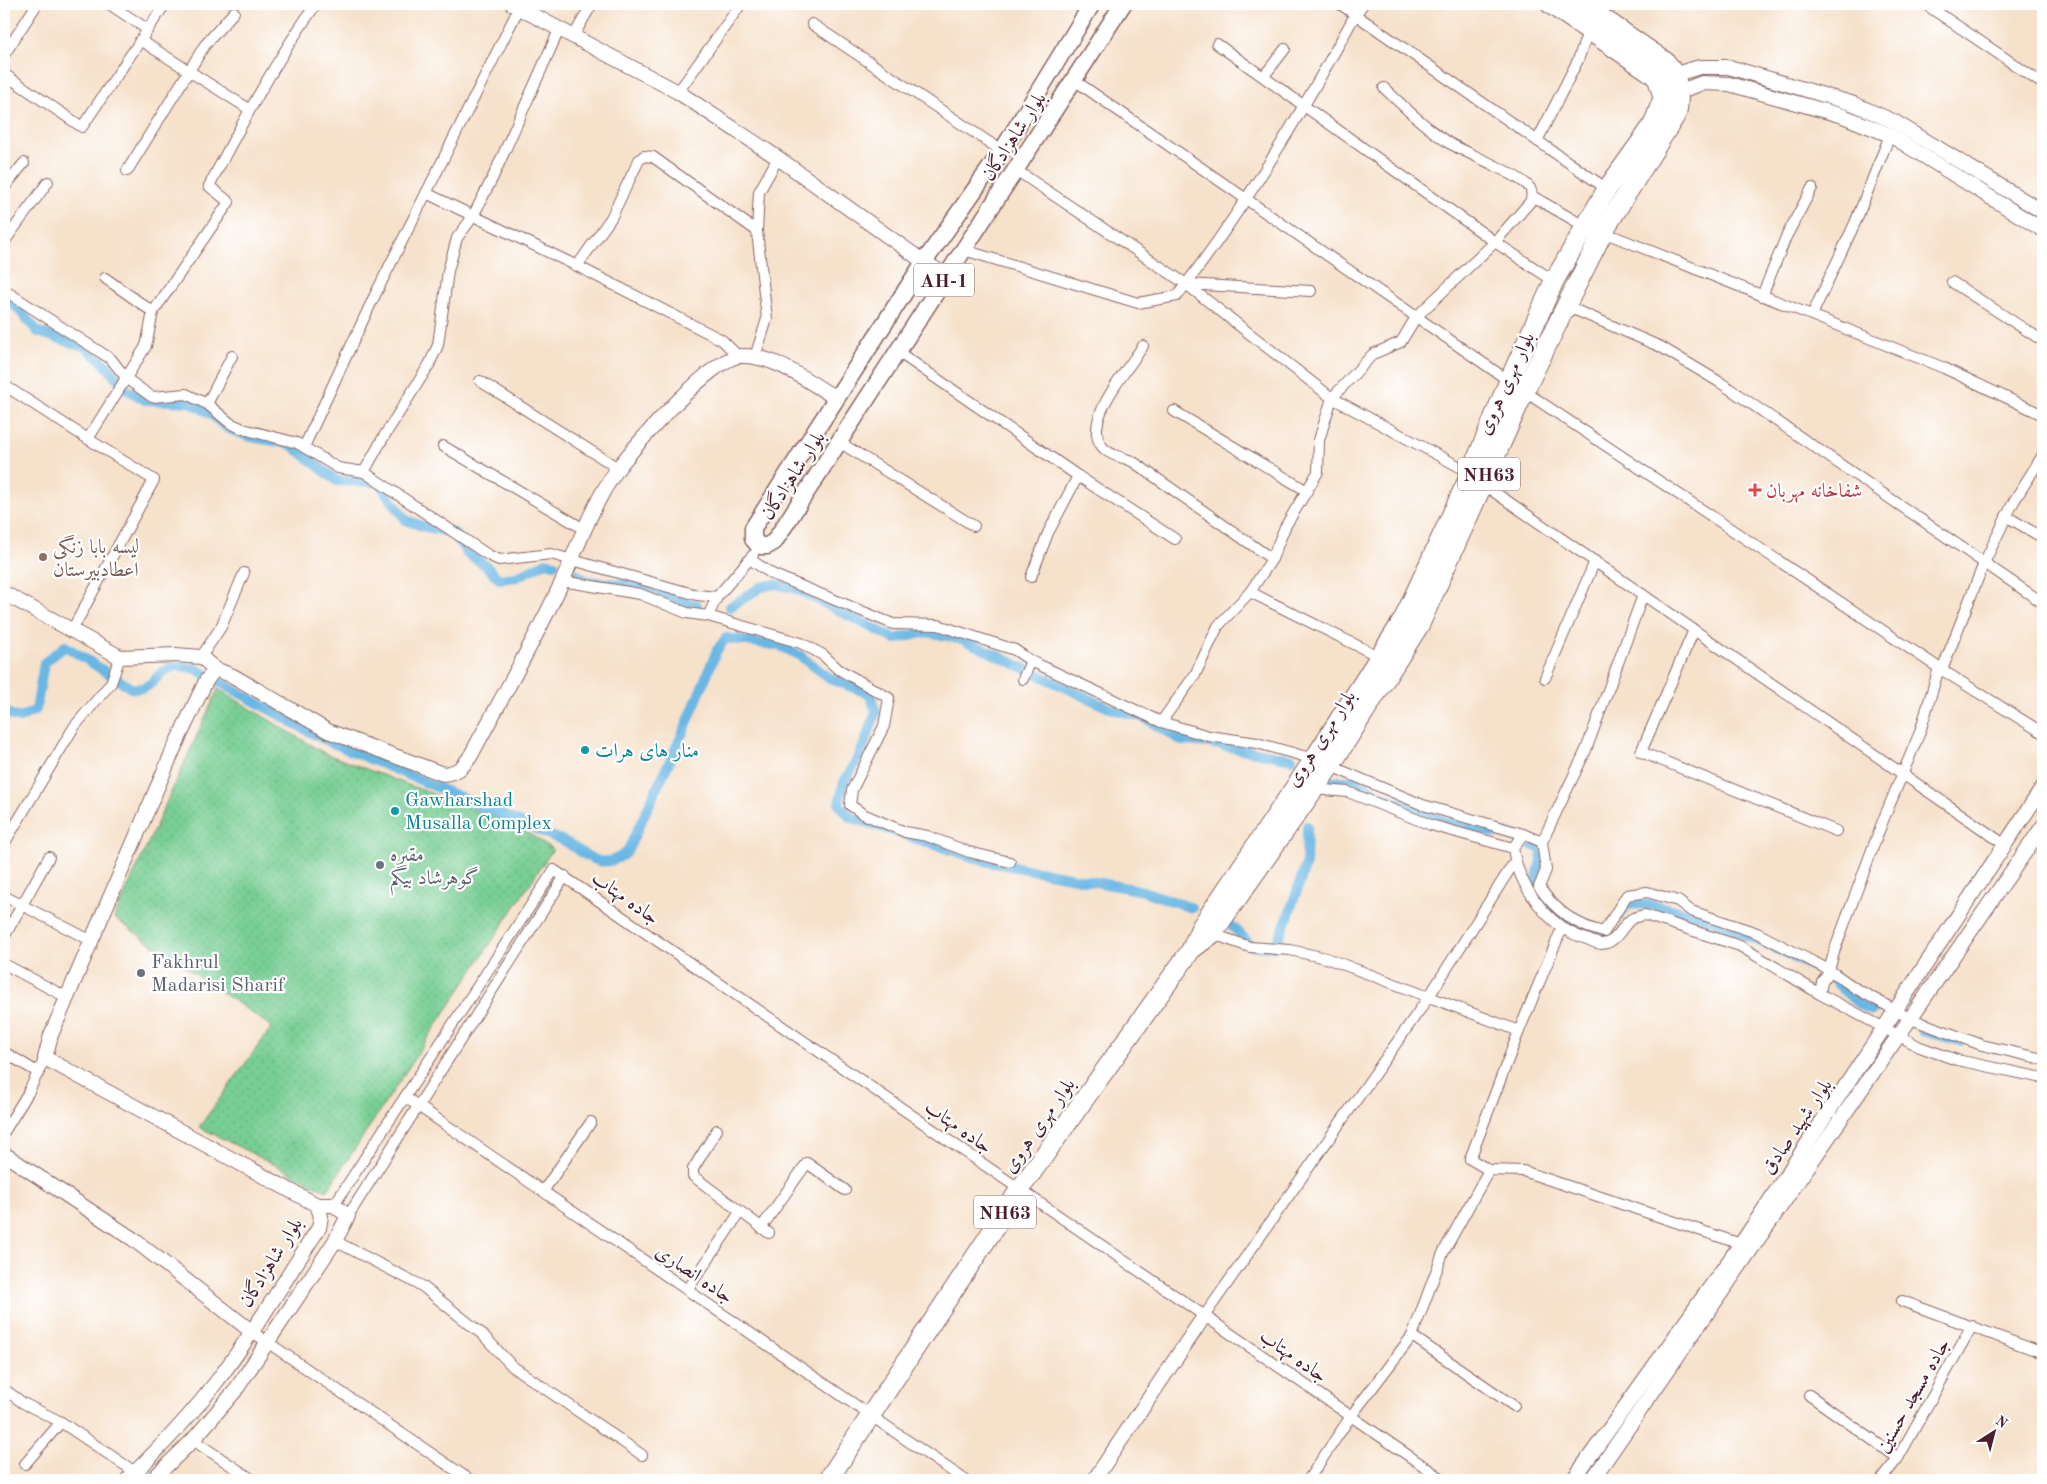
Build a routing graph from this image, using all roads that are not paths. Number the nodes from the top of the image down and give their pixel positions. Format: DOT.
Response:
graph roads {
  1 [pos="37,4"];
  2 [pos="109,4"];
  3 [pos="165,4"];
  4 [pos="316,4"];
  5 [pos="592,4"];
  6 [pos="742,4"];
  7 [pos="1092,4"];
  8 [pos="1123,4"];
  9 [pos="1340,4"];
  10 [pos="1363,4"];
  11 [pos="1550,4"];
  12 [pos="1926,4"];
  13 [pos="515,6"];
  14 [pos="234,12"];
  15 [pos="1593,13"];
  16 [pos="1355,14"];
  17 [pos="812,24"];
  18 [pos="147,29"];
  19 [pos="559,30"];
  20 [pos="573,37"];
  21 [pos="140,40"];
  22 [pos="1217,44"];
  23 [pos="1285,49"];
  24 [pos="4,56"];
  25 [pos="188,72"];
  26 [pos="4,74"];
  27 [pos="1264,76"];
  28 [pos="1074,80"];
  29 [pos="2043,84"];
  30 [pos="1669,86"];
  31 [pos="1384,88"];
  32 [pos="678,92"];
  33 [pos="1306,105"];
  34 [pos="249,108"];
  35 [pos="1890,135"];
  36 [pos="1537,141"];
  37 [pos="1002,151"];
  38 [pos="778,158"];
  39 [pos="24,163"];
  40 [pos="1016,170"];
  41 [pos="127,171"];
  42 [pos="48,182"];
  43 [pos="4,188"];
  44 [pos="1812,188"];
  45 [pos="1607,189"];
  46 [pos="426,194"];
  47 [pos="1532,196"];
  48 [pos="1246,198"];
  49 [pos="2043,212"];
  50 [pos="472,218"];
  51 [pos="1595,229"];
  52 [pos="2043,230"];
  53 [pos="757,231"];
  54 [pos="6,235"];
  55 [pos="1495,242"];
  56 [pos="964,250"];
  57 [pos="924,262"];
  58 [pos="577,266"];
  59 [pos="947,276"];
  60 [pos="105,278"];
  61 [pos="1554,281"];
  62 [pos="1952,282"];
  63 [pos="1186,284"];
  64 [pos="4,290"];
  65 [pos="1311,291"];
  66 [pos="1762,296"];
  67 [pos="1566,306"];
  68 [pos="153,312"];
  69 [pos="1812,315"];
  70 [pos="1416,317"];
  71 [pos="2043,341"];
  72 [pos="1144,346"];
  73 [pos="898,352"];
  74 [pos="232,356"];
  75 [pos="738,356"];
  76 [pos="755,357"];
  77 [pos="127,379"];
  78 [pos="480,381"];
  79 [pos="1517,385"];
  80 [pos="8,387"];
  81 [pos="836,398"];
  82 [pos="1332,398"];
  83 [pos="207,404"];
  84 [pos="1174,411"];
  85 [pos="2043,415"];
  86 [pos="88,439"];
  87 [pos="839,442"];
  88 [pos="443,446"];
  89 [pos="304,447"];
  90 [pos="2043,455"];
  91 [pos="618,468"];
  92 [pos="364,472"];
  93 [pos="1078,476"];
  94 [pos="1478,479"];
  95 [pos="1307,492"];
  96 [pos="2006,516"];
  97 [pos="974,526"];
  98 [pos="584,529"];
  99 [pos="2043,538"];
  100 [pos="1176,539"];
  101 [pos="755,553"];
  102 [pos="570,559"];
  103 [pos="1272,559"];
  104 [pos="1594,561"];
  105 [pos="1984,562"];
  106 [pos="244,573"];
  107 [pos="1031,577"];
  108 [pos="562,581"];
  109 [pos="1250,592"];
  110 [pos="4,593"];
  111 [pos="1643,595"];
  112 [pos="718,597"];
  113 [pos="2043,603"];
  114 [pos="708,616"];
  115 [pos="1694,630"];
  116 [pos="71,632"];
  117 [pos="1380,657"];
  118 [pos="202,658"];
  119 [pos="1031,661"];
  120 [pos="117,663"];
  121 [pos="215,669"];
  122 [pos="1940,669"];
  123 [pos="1545,678"];
  124 [pos="1023,679"];
  125 [pos="1161,722"];
  126 [pos="2043,733"];
  127 [pos="1322,762"];
  128 [pos="1902,774"];
  129 [pos="2043,788"];
  130 [pos="1314,789"];
  131 [pos="2043,826"];
  132 [pos="1836,832"];
  133 [pos="1523,834"];
  134 [pos="1542,842"];
  135 [pos="4,844"];
  136 [pos="2004,844"];
  137 [pos="1514,848"];
  138 [pos="49,857"];
  139 [pos="1515,861"];
  140 [pos="1010,862"];
  141 [pos="565,876"];
  142 [pos="4,896"];
  143 [pos="23,907"];
  144 [pos="1562,928"];
  145 [pos="1207,931"];
  146 [pos="4,937"];
  147 [pos="92,941"];
  148 [pos="4,964"];
  149 [pos="1827,975"];
  150 [pos="1820,994"];
  151 [pos="66,998"];
  152 [pos="1428,998"];
  153 [pos="1896,1012"];
  154 [pos="1911,1019"];
  155 [pos="1885,1030"];
  156 [pos="1519,1031"];
  157 [pos="1898,1037"];
  158 [pos="4,1052"];
  159 [pos="45,1058"];
  160 [pos="2043,1059"];
  161 [pos="39,1073"];
  162 [pos="2043,1078"];
  163 [pos="405,1097"];
  164 [pos="418,1105"];
  165 [pos="591,1122"];
  166 [pos="717,1130"];
  167 [pos="4,1132"];
  168 [pos="4,1154"];
  169 [pos="1489,1170"];
  170 [pos="1020,1189"];
  171 [pos="544,1190"];
  172 [pos="845,1190"];
  173 [pos="317,1205"];
  174 [pos="334,1205"];
  175 [pos="740,1212"];
  176 [pos="348,1216"];
  177 [pos="335,1241"];
  178 [pos="1741,1244"];
  179 [pos="688,1289"];
  180 [pos="1902,1301"];
  181 [pos="1205,1315"];
  182 [pos="1972,1326"];
  183 [pos="251,1331"];
  184 [pos="1412,1336"];
  185 [pos="266,1342"];
  186 [pos="2043,1353"];
  187 [pos="4,1389"];
  188 [pos="1809,1395"];
  189 [pos="1514,1406"];
  190 [pos="872,1415"];
  191 [pos="1350,1416"];
  192 [pos="61,1422"];
  193 [pos="193,1440"];
  194 [pos="642,1455"];
  195 [pos="1898,1458"];
  196 [pos="25,1464"];
  197 [pos="131,1476"];
  198 [pos="152,1480"];
  199 [pos="252,1480"];
  200 [pos="470,1480"];
  201 [pos="828,1480"];
  202 [pos="965,1480"];
  203 [pos="1094,1480"];
  204 [pos="1308,1480"];
  205 [pos="1444,1480"];
  206 [pos="1573,1480"];
  207 [pos="1592,1480"];
  208 [pos="1881,1480"];
  1 -- 24 [label="street"];
  2 -- 18 [label="street"];
  3 -- 18 [label="street"];
  4 -- 34 [label="street"];
  5 -- 20 [label="street"];
  6 -- 32 [label="street"];
  7 -- 37 [label="main road, بلوار شاهزادگان / AH-1"];
  8 -- 28 [label="main road, بلوار شاهزادگان / AH-1"];
  9 -- 16 [label="street"];
  10 -- 16 [label="street"];
  11 -- 15 [label="highway"];
  12 -- 29 [label="street"];
  13 -- 19 [label="main road"];
  13 -- 46 [label="street"];
  14 -- 25 [label="street"];
  15 -- 30 [label="highway"];
  15 -- 36 [label="street"];
  16 -- 33 [label="street"];
  16 -- 36 [label="street"];
  17 -- 37 [label="street"];
  18 -- 21 [label="street"];
  19 -- 20 [label="main road"];
  19 -- 50 [label="street"];
  20 -- 32 [label="main road"];
  21 -- 25 [label="street"];
  21 -- 26 [label="street"];
  22 -- 27 [label="street"];
  23 -- 27 [label="street"];
  25 -- 34 [label="street"];
  25 -- 41 [label="street"];
  27 -- 33 [label="street"];
  28 -- 40 [label="main road, بلوار شاهزادگان / AH-1"];
  28 -- 48 [label="street"];
  30 -- 35 [label="main road"];
  30 -- 45 [label="highway, بلوار مهری هروی / NH63"];
  30 -- 49 [label="main road"];
  30 -- 51 [label="highway, بلوار مهری هروی / NH63"];
  31 -- 47 [label="street"];
  32 -- 38 [label="main road"];
  33 -- 48 [label="street"];
  33 -- 55 [label="street"];
  34 -- 68 [label="street"];
  35 -- 52 [label="main road"];
  35 -- 69 [label="street"];
  36 -- 45 [label="street"];
  37 -- 57 [label="main road, بلوار شاهزادگان / AH-1"];
  38 -- 53 [label="street"];
  38 -- 57 [label="main road"];
  39 -- 43 [label="street"];
  40 -- 56 [label="main road, بلوار شاهزادگان / AH-1"];
  40 -- 63 [label="street"];
  42 -- 54 [label="street"];
  44 -- 66 [label="street"];
  45 -- 51 [label="highway, بلوار مهری هروی / NH63"];
  46 -- 50 [label="street"];
  46 -- 89 [label="street"];
  47 -- 51 [label="street"];
  47 -- 55 [label="street"];
  48 -- 63 [label="street"];
  48 -- 70 [label="street"];
  50 -- 58 [label="street"];
  50 -- 92 [label="street"];
  51 -- 61 [label="highway, بلوار مهری هروی / NH63"];
  51 -- 66 [label="street"];
  51 -- 67 [label="highway, بلوار مهری هروی / NH63"];
  53 -- 58 [label="street"];
  53 -- 76 [label="street"];
  55 -- 61 [label="street"];
  55 -- 70 [label="street"];
  56 -- 59 [label="main road, بلوار شاهزادگان / AH-1"];
  56 -- 63 [label="street"];
  57 -- 59 [label="main road"];
  57 -- 81 [label="main road, بلوار شاهزادگان / AH-1"];
  58 -- 75 [label="street"];
  59 -- 73 [label="main road, بلوار شاهزادگان / AH-1"];
  60 -- 68 [label="street"];
  61 -- 79 [label="highway, بلوار مهری هروی / NH63"];
  62 -- 71 [label="street"];
  63 -- 65 [label="street"];
  63 -- 82 [label="street"];
  64 -- 77 [label="street"];
  66 -- 69 [label="street"];
  67 -- 79 [label="highway, بلوار مهری هروی / NH63"];
  67 -- 105 [label="street"];
  68 -- 77 [label="street"];
  69 -- 85 [label="street"];
  70 -- 79 [label="street"];
  70 -- 82 [label="street"];
  72 -- 103 [label="street"];
  73 -- 87 [label="main road, بلوار شاهزادگان / AH-1"];
  73 -- 93 [label="street"];
  74 -- 83 [label="street"];
  75 -- 76 [label="main road"];
  75 -- 91 [label="main road"];
  76 -- 81 [label="main road"];
  77 -- 83 [label="street"];
  77 -- 86 [label="street"];
  78 -- 91 [label="street"];
  79 -- 94 [label="highway, بلوار مهری هروی / NH63"];
  79 -- 122 [label="street"];
  80 -- 86 [label="street"];
  81 -- 101 [label="main road, بلوار شاهزادگان / AH-1"];
  82 -- 94 [label="street"];
  82 -- 95 [label="street"];
  83 -- 89 [label="street"];
  84 -- 95 [label="street"];
  86 -- 116 [label="street"];
  87 -- 97 [label="street"];
  87 -- 101 [label="main road, بلوار شاهزادگان / AH-1"];
  88 -- 98 [label="street"];
  89 -- 92 [label="street"];
  90 -- 96 [label="street"];
  91 -- 98 [label="main road"];
  92 -- 102 [label="street"];
  93 -- 100 [label="street"];
  93 -- 107 [label="street"];
  94 -- 104 [label="street"];
  94 -- 117 [label="highway, بلوار مهری هروی / NH63"];
  94 -- 127 [label="highway, بلوار مهری هروی / NH63"];
  95 -- 103 [label="street"];
  96 -- 99 [label="street"];
  96 -- 105 [label="street"];
  98 -- 102 [label="main road"];
  101 -- 112 [label="street"];
  101 -- 119 [label="street"];
  102 -- 108 [label="main road"];
  102 -- 112 [label="street"];
  103 -- 109 [label="street"];
  104 -- 111 [label="street"];
  104 -- 123 [label="street"];
  105 -- 113 [label="street"];
  105 -- 122 [label="street"];
  106 -- 118 [label="street"];
  108 -- 114 [label="street"];
  108 -- 121 [label="main road"];
  109 -- 117 [label="street"];
  109 -- 125 [label="street"];
  110 -- 116 [label="main road"];
  111 -- 115 [label="street"];
  111 -- 134 [label="street"];
  112 -- 114 [label="street"];
  114 -- 140 [label="street"];
  115 -- 128 [label="street"];
  115 -- 132 [label="street"];
  116 -- 120 [label="main road"];
  117 -- 127 [label="highway, بلوار مهری هروی / NH63"];
  118 -- 120 [label="main road"];
  118 -- 121 [label="main road"];
  119 -- 124 [label="street"];
  119 -- 125 [label="street"];
  120 -- 135 [label="street"];
  121 -- 147 [label="main road"];
  122 -- 126 [label="street"];
  122 -- 128 [label="street"];
  125 -- 127 [label="street"];
  127 -- 130 [label="highway, بلوار مهری هروی / NH63"];
  127 -- 133 [label="street"];
  127 -- 145 [label="highway, بلوار مهری هروی / NH63"];
  128 -- 136 [label="street"];
  128 -- 149 [label="street"];
  129 -- 136 [label="main road, بلوار شهید صادق"];
  130 -- 137 [label="street"];
  130 -- 145 [label="highway, بلوار مهری هروی / NH63"];
  131 -- 154 [label="main road, بلوار شهید صادق"];
  133 -- 134 [label="street"];
  133 -- 137 [label="street"];
  134 -- 149 [label="street"];
  136 -- 153 [label="main road, بلوار شهید صادق"];
  137 -- 139 [label="street"];
  138 -- 143 [label="street"];
  139 -- 144 [label="street"];
  139 -- 152 [label="street"];
  141 -- 163 [label="street, جاده مهتاب"];
  141 -- 164 [label="street"];
  141 -- 170 [label="street, جاده مهتاب"];
  142 -- 143 [label="street"];
  143 -- 146 [label="street"];
  143 -- 147 [label="street"];
  144 -- 150 [label="street"];
  144 -- 156 [label="street"];
  145 -- 152 [label="street"];
  145 -- 170 [label="highway, بلوار مهری هروی / NH63"];
  147 -- 151 [label="main road"];
  148 -- 151 [label="street"];
  149 -- 150 [label="street"];
  149 -- 153 [label="street"];
  150 -- 155 [label="street"];
  151 -- 159 [label="main road"];
  152 -- 156 [label="street"];
  152 -- 181 [label="street"];
  153 -- 154 [label="street"];
  153 -- 155 [label="main road, بلوار شهید صادق"];
  154 -- 157 [label="main road, بلوار شهید صادق"];
  154 -- 160 [label="street"];
  155 -- 157 [label="street"];
  155 -- 178 [label="main road, بلوار شهید صادق"];
  156 -- 169 [label="street"];
  157 -- 162 [label="street"];
  157 -- 207 [label="main road, بلوار شهید صادق"];
  158 -- 161 [label="street"];
  159 -- 161 [label="street"];
  159 -- 173 [label="main road"];
  161 -- 167 [label="street"];
  163 -- 164 [label="street, جاده انصاری"];
  163 -- 174 [label="street"];
  164 -- 171 [label="street, جاده انصاری"];
  164 -- 176 [label="street"];
  165 -- 171 [label="street"];
  166 -- 175 [label="street"];
  168 -- 183 [label="main road"];
  169 -- 178 [label="street"];
  169 -- 184 [label="street"];
  170 -- 181 [label="street, جاده مهتاب"];
  170 -- 190 [label="highway, بلوار مهری هروی / NH63"];
  171 -- 179 [label="street, جاده انصاری"];
  172 -- 175 [label="street"];
  173 -- 174 [label="main road, بلوار شاهزادگان"];
  173 -- 183 [label="main road, بلوار شاهزادگان"];
  174 -- 176 [label="main road"];
  175 -- 179 [label="street"];
  176 -- 177 [label="main road, بلوار شاهزادگان"];
  177 -- 185 [label="main road, بلوار شاهزادگان"];
  177 -- 194 [label="street"];
  178 -- 206 [label="main road, بلوار شهید صادق"];
  179 -- 190 [label="street, جاده انصاری"];
  180 -- 182 [label="street"];
  181 -- 191 [label="street, جاده مهتاب"];
  181 -- 203 [label="main road"];
  182 -- 186 [label="street"];
  182 -- 195 [label="street, جاده مسجد حسنین"];
  183 -- 185 [label="street"];
  183 -- 197 [label="main road, بلوار شاهزادگان"];
  184 -- 189 [label="street"];
  184 -- 191 [label="street"];
  185 -- 193 [label="main road, بلوار شاهزادگان"];
  185 -- 200 [label="street"];
  187 -- 192 [label="street"];
  188 -- 195 [label="street"];
  190 -- 201 [label="highway, بلوار مهری هروی / NH63"];
  190 -- 202 [label="street, جاده انصاری"];
  191 -- 204 [label="street"];
  191 -- 205 [label="street, جاده مهتاب"];
  192 -- 196 [label="street"];
  192 -- 197 [label="street"];
  193 -- 198 [label="main road, بلوار شاهزادگان"];
  193 -- 199 [label="street"];
  195 -- 208 [label="street, جاده مسجد حسنین"];
}
